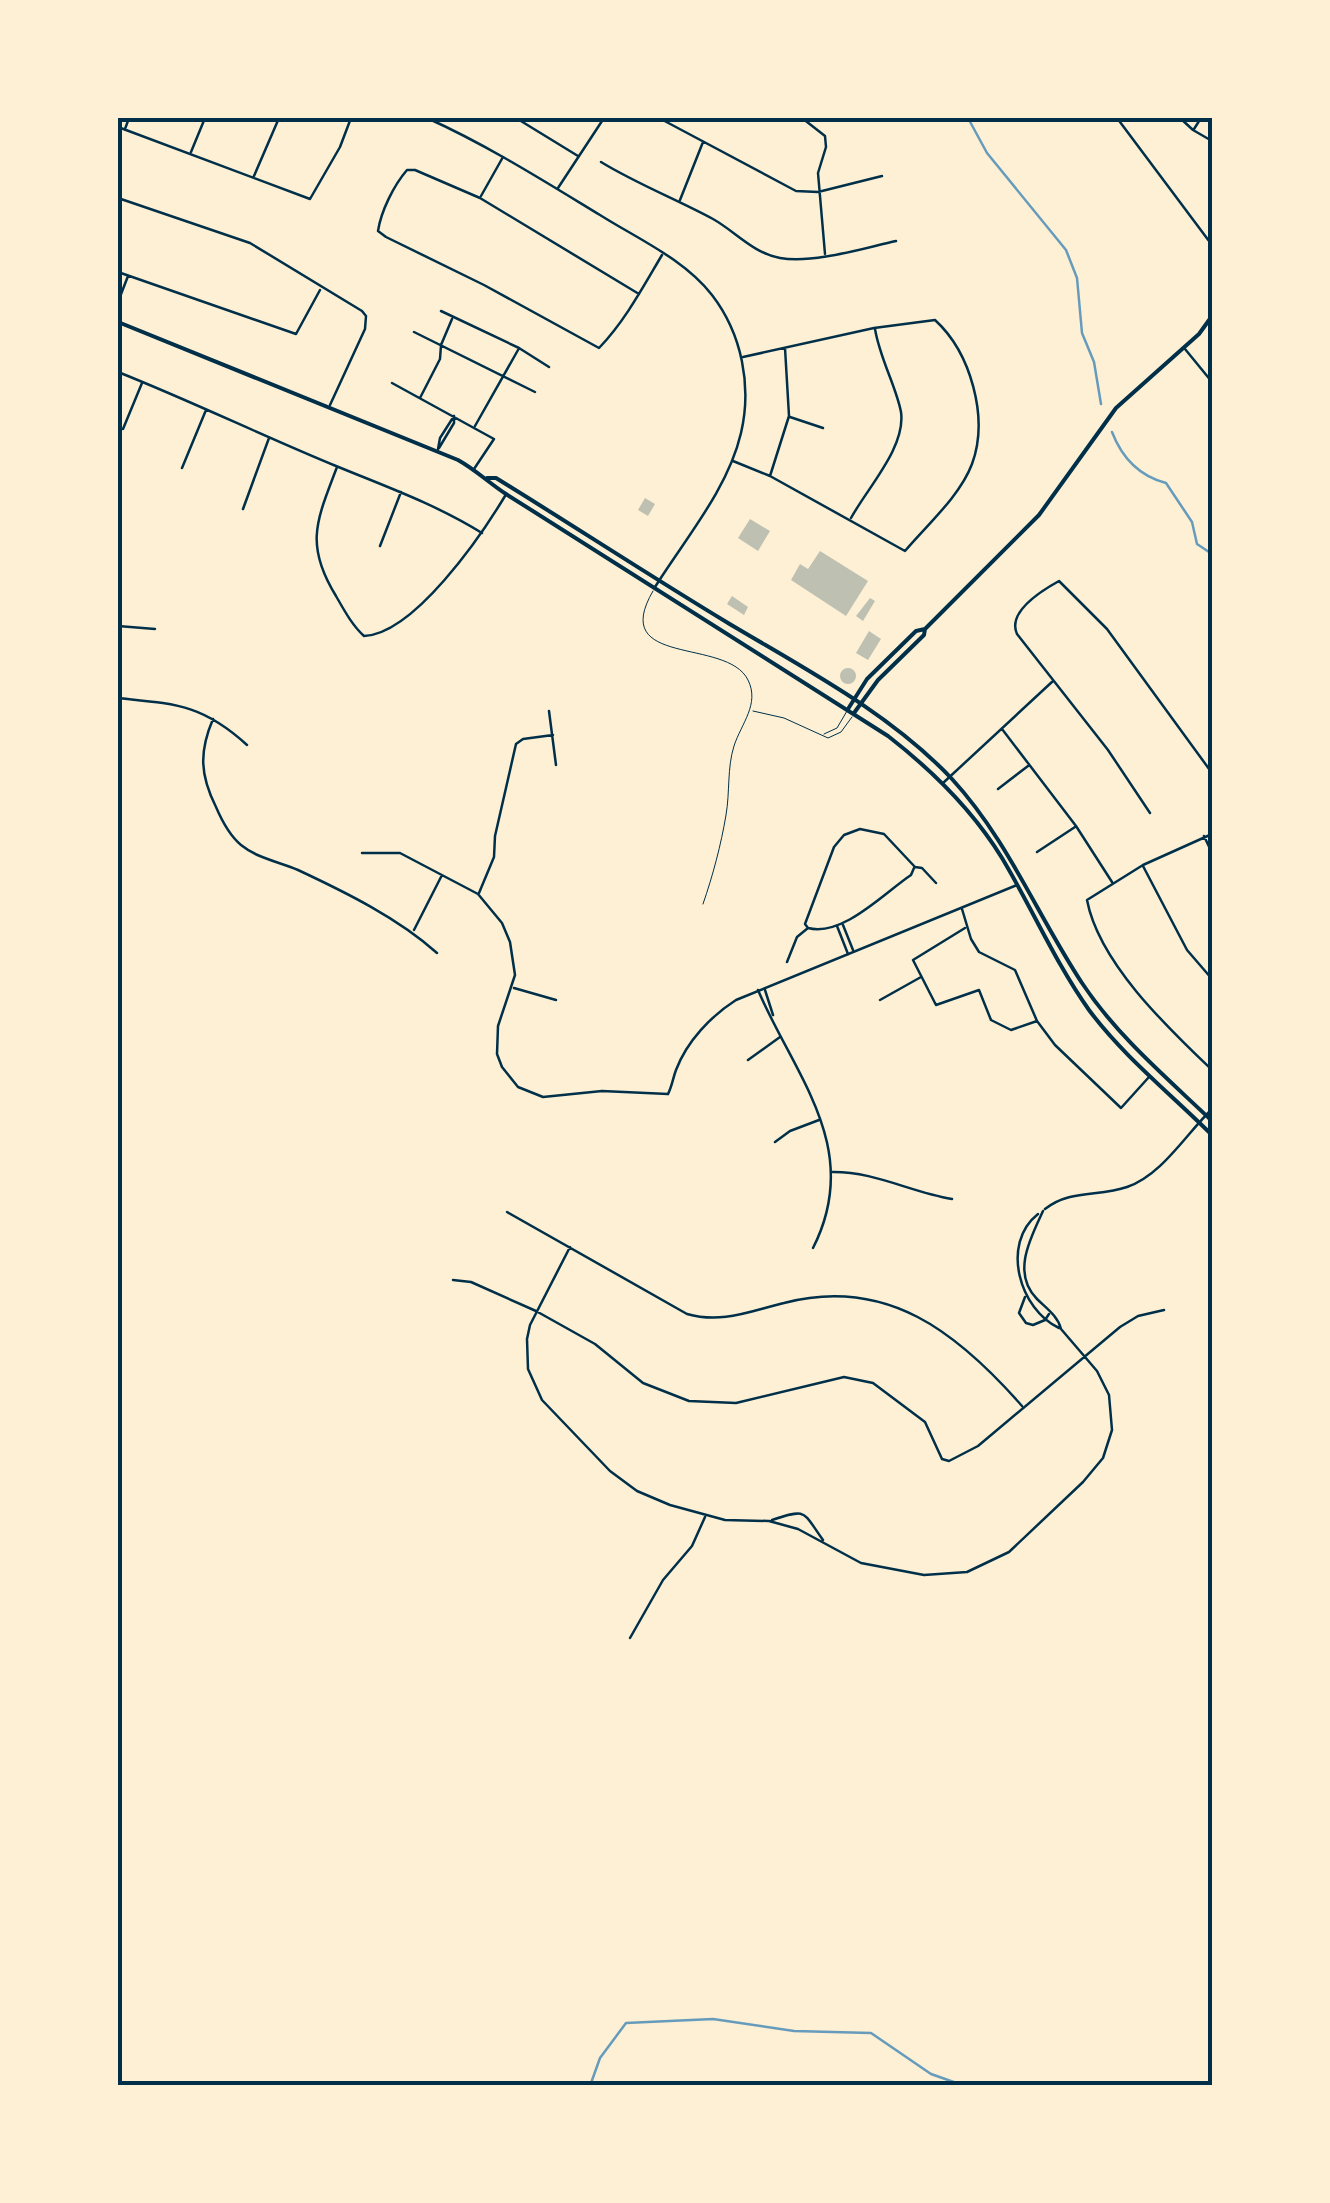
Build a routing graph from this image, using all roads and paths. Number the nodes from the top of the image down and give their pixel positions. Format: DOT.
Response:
graph roads {
  1 [pos="129,118"];
  2 [pos="205,118"];
  3 [pos="279,118"];
  4 [pos="352,118"];
  5 [pos="427,118"];
  6 [pos="516,118"];
  7 [pos="604,118"];
  8 [pos="659,118"];
  9 [pos="802,118"];
  10 [pos="1118,118"];
  11 [pos="1180,118"];
  12 [pos="1201,118"];
  13 [pos="118,127"];
  14 [pos="124,130"];
  15 [pos="1193,130"];
  16 [pos="1212,141"];
  17 [pos="704,142"];
  18 [pos="191,154"];
  19 [pos="503,157"];
  20 [pos="579,157"];
  21 [pos="601,162"];
  22 [pos="882,176"];
  23 [pos="253,177"];
  24 [pos="558,190"];
  25 [pos="818,192"];
  26 [pos="118,198"];
  27 [pos="480,198"];
  28 [pos="679,201"];
  29 [pos="896,241"];
  30 [pos="1212,246"];
  31 [pos="663,254"];
  32 [pos="825,256"];
  33 [pos="118,272"];
  34 [pos="128,276"];
  35 [pos="321,287"];
  36 [pos="639,294"];
  37 [pos="118,302"];
  38 [pos="441,311"];
  39 [pos="1212,316"];
  40 [pos="453,317"];
  41 [pos="118,322"];
  42 [pos="874,328"];
  43 [pos="414,332"];
  44 [pos="441,345"];
  45 [pos="785,346"];
  46 [pos="518,348"];
  47 [pos="1184,348"];
  48 [pos="741,358"];
  49 [pos="549,368"];
  50 [pos="118,372"];
  51 [pos="505,376"];
  52 [pos="142,382"];
  53 [pos="1212,382"];
  54 [pos="392,383"];
  55 [pos="535,392"];
  56 [pos="420,400"];
  57 [pos="329,407"];
  58 [pos="206,408"];
  59 [pos="454,416"];
  60 [pos="789,416"];
  61 [pos="474,427"];
  62 [pos="823,428"];
  63 [pos="123,429"];
  64 [pos="269,436"];
  65 [pos="438,449"];
  66 [pos="732,460"];
  67 [pos="337,466"];
  68 [pos="182,468"];
  69 [pos="474,469"];
  70 [pos="770,476"];
  71 [pos="487,478"];
  72 [pos="401,490"];
  73 [pos="506,494"];
  74 [pos="522,494"];
  75 [pos="243,509"];
  76 [pos="850,520"];
  77 [pos="482,532"];
  78 [pos="588,536"];
  79 [pos="577,540"];
  80 [pos="380,546"];
  81 [pos="659,580"];
  82 [pos="654,588"];
  83 [pos="118,626"];
  84 [pos="924,628"];
  85 [pos="154,629"];
  86 [pos="1054,680"];
  87 [pos="118,698"];
  88 [pos="853,700"];
  89 [pos="860,705"];
  90 [pos="848,709"];
  91 [pos="549,711"];
  92 [pos="750,711"];
  93 [pos="854,713"];
  94 [pos="213,719"];
  95 [pos="1002,729"];
  96 [pos="553,735"];
  97 [pos="821,735"];
  98 [pos="247,745"];
  99 [pos="556,765"];
  100 [pos="1030,765"];
  101 [pos="1212,774"];
  102 [pos="950,776"];
  103 [pos="943,782"];
  104 [pos="998,789"];
  105 [pos="1150,812"];
  106 [pos="1076,826"];
  107 [pos="1212,834"];
  108 [pos="1204,836"];
  109 [pos="1037,852"];
  110 [pos="362,853"];
  111 [pos="1212,853"];
  112 [pos="1142,865"];
  113 [pos="915,867"];
  114 [pos="442,875"];
  115 [pos="1025,881"];
  116 [pos="936,883"];
  117 [pos="1112,883"];
  118 [pos="1017,885"];
  119 [pos="478,894"];
  120 [pos="703,904"];
  121 [pos="962,909"];
  122 [pos="840,924"];
  123 [pos="966,927"];
  124 [pos="808,928"];
  125 [pos="413,931"];
  126 [pos="436,953"];
  127 [pos="851,953"];
  128 [pos="787,962"];
  129 [pos="922,977"];
  130 [pos="1212,980"];
  131 [pos="513,988"];
  132 [pos="764,988"];
  133 [pos="758,990"];
  134 [pos="556,1000"];
  135 [pos="880,1000"];
  136 [pos="772,1017"];
  137 [pos="1037,1020"];
  138 [pos="781,1037"];
  139 [pos="748,1060"];
  140 [pos="1157,1070"];
  141 [pos="1212,1070"];
  142 [pos="1150,1076"];
  143 [pos="1212,1109"];
  144 [pos="1206,1115"];
  145 [pos="820,1120"];
  146 [pos="1212,1121"];
  147 [pos="1200,1122"];
  148 [pos="1212,1134"];
  149 [pos="775,1142"];
  150 [pos="830,1172"];
  151 [pos="952,1198"];
  152 [pos="1042,1210"];
  153 [pos="507,1212"];
  154 [pos="570,1247"];
  155 [pos="813,1248"];
  156 [pos="453,1280"];
  157 [pos="1026,1296"];
  158 [pos="1164,1310"];
  159 [pos="536,1311"];
  160 [pos="1050,1312"];
  161 [pos="1045,1320"];
  162 [pos="1061,1329"];
  163 [pos="1084,1355"];
  164 [pos="1023,1407"];
  165 [pos="706,1516"];
  166 [pos="769,1521"];
  167 [pos="824,1541"];
  168 [pos="630,1638"];
  1 -- 14 [label="street"];
  2 -- 18 [label="street"];
  3 -- 23 [label="street"];
  4 -- 23 [label="street"];
  5 -- 19 [label="street"];
  6 -- 20 [label="street"];
  7 -- 20 [label="street"];
  8 -- 17 [label="street"];
  9 -- 25 [label="street"];
  10 -- 30 [label="street"];
  11 -- 15 [label="street"];
  12 -- 15 [label="street"];
  13 -- 14 [label="street"];
  14 -- 18 [label="street"];
  15 -- 16 [label="street"];
  17 -- 25 [label="street"];
  17 -- 28 [label="street"];
  18 -- 23 [label="street"];
  19 -- 24 [label="street"];
  19 -- 27 [label="street"];
  20 -- 24 [label="street"];
  21 -- 28 [label="street"];
  22 -- 25 [label="street"];
  24 -- 31 [label="street"];
  25 -- 32 [label="street"];
  26 -- 35 [label="street"];
  27 -- 36 [label="street"];
  27 -- 36 [label="street"];
  28 -- 32 [label="street"];
  29 -- 32 [label="street"];
  31 -- 36 [label="street"];
  31 -- 48 [label="street"];
  33 -- 34 [label="street"];
  34 -- 35 [label="street"];
  34 -- 37 [label="street"];
  35 -- 57 [label="street"];
  38 -- 40 [label="street"];
  39 -- 47 [label="main road"];
  40 -- 44 [label="street"];
  40 -- 46 [label="street"];
  41 -- 57 [label="main road"];
  42 -- 45 [label="street"];
  42 -- 76 [label="street"];
  42 -- 76 [label="street"];
  43 -- 44 [label="street"];
  44 -- 51 [label="street"];
  44 -- 56 [label="street"];
  45 -- 48 [label="street"];
  45 -- 60 [label="street"];
  46 -- 49 [label="street"];
  46 -- 51 [label="street"];
  47 -- 53 [label="street"];
  47 -- 84 [label="main road"];
  48 -- 66 [label="street"];
  50 -- 52 [label="street"];
  51 -- 55 [label="street"];
  51 -- 61 [label="street"];
  52 -- 58 [label="street"];
  52 -- 63 [label="street"];
  54 -- 56 [label="street"];
  56 -- 59 [label="street"];
  57 -- 65 [label="main road"];
  58 -- 64 [label="street"];
  58 -- 68 [label="street"];
  59 -- 61 [label="street"];
  59 -- 65 [label="street"];
  60 -- 62 [label="street"];
  60 -- 70 [label="street"];
  61 -- 69 [label="street"];
  64 -- 67 [label="street"];
  64 -- 75 [label="street"];
  65 -- 69 [label="main road"];
  66 -- 70 [label="street"];
  66 -- 81 [label="street"];
  67 -- 72 [label="street"];
  67 -- 77 [label="street"];
  69 -- 71 [label="main road"];
  70 -- 76 [label="street"];
  71 -- 73 [label="main road"];
  71 -- 74 [label="main road"];
  72 -- 77 [label="street"];
  72 -- 80 [label="street"];
  73 -- 74 [label="main road"];
  73 -- 77 [label="street"];
  73 -- 79 [label="main road"];
  74 -- 78 [label="main road"];
  78 -- 79 [label="main road"];
  78 -- 81 [label="main road"];
  79 -- 82 [label="main road"];
  81 -- 82 [label="street"];
  81 -- 88 [label="main road"];
  82 -- 90 [label="main road"];
  82 -- 92 [label="lane"];
  83 -- 85 [label="street"];
  84 -- 88 [label="main road"];
  84 -- 89 [label="main road"];
  86 -- 95 [label="street"];
  86 -- 101 [label="street"];
  86 -- 105 [label="street"];
  87 -- 94 [label="street"];
  88 -- 89 [label="main road"];
  88 -- 90 [label="main road"];
  89 -- 93 [label="main road"];
  89 -- 102 [label="main road"];
  90 -- 93 [label="main road"];
  90 -- 97 [label="lane"];
  91 -- 96 [label="street"];
  92 -- 97 [label="lane"];
  92 -- 120 [label="lane"];
  93 -- 97 [label="lane"];
  93 -- 103 [label="main road"];
  94 -- 98 [label="street"];
  94 -- 125 [label="street"];
  95 -- 100 [label="street"];
  95 -- 102 [label="street"];
  96 -- 99 [label="street"];
  96 -- 119 [label="street"];
  100 -- 104 [label="street"];
  100 -- 106 [label="street"];
  102 -- 103 [label="street"];
  102 -- 115 [label="main road"];
  103 -- 118 [label="main road"];
  106 -- 109 [label="street"];
  106 -- 117 [label="street"];
  107 -- 108 [label="street"];
  108 -- 111 [label="street"];
  108 -- 112 [label="street"];
  110 -- 114 [label="street"];
  112 -- 117 [label="street"];
  112 -- 130 [label="street"];
  113 -- 116 [label="street"];
  113 -- 122 [label="street"];
  113 -- 124 [label="street"];
  114 -- 119 [label="street"];
  114 -- 125 [label="street"];
  115 -- 118 [label="street"];
  115 -- 140 [label="main road"];
  117 -- 141 [label="street"];
  118 -- 121 [label="street"];
  118 -- 142 [label="main road"];
  119 -- 131 [label="street"];
  121 -- 123 [label="street"];
  121 -- 127 [label="street"];
  122 -- 124 [label="street"];
  122 -- 127 [label="street"];
  123 -- 129 [label="street"];
  123 -- 137 [label="street"];
  124 -- 128 [label="street"];
  125 -- 126 [label="street"];
  127 -- 132 [label="street"];
  129 -- 135 [label="street"];
  129 -- 137 [label="street"];
  131 -- 133 [label="street"];
  131 -- 134 [label="street"];
  132 -- 133 [label="street"];
  132 -- 136 [label="street"];
  133 -- 136 [label="street"];
  136 -- 138 [label="street"];
  137 -- 142 [label="street"];
  138 -- 139 [label="street"];
  138 -- 145 [label="street"];
  140 -- 142 [label="lane"];
  140 -- 144 [label="main road"];
  142 -- 147 [label="main road"];
  143 -- 144 [label="street"];
  144 -- 146 [label="main road"];
  144 -- 147 [label="street"];
  145 -- 149 [label="street"];
  145 -- 150 [label="street"];
  147 -- 148 [label="main road"];
  147 -- 152 [label="street"];
  150 -- 151 [label="street"];
  150 -- 155 [label="street"];
  152 -- 157 [label="street"];
  152 -- 160 [label="street"];
  153 -- 154 [label="street"];
  154 -- 159 [label="street"];
  154 -- 164 [label="street"];
  156 -- 159 [label="street"];
  157 -- 161 [label="street"];
  157 -- 161 [label="street"];
  158 -- 163 [label="street"];
  159 -- 164 [label="street"];
  159 -- 165 [label="street"];
  160 -- 161 [label="street"];
  160 -- 162 [label="street"];
  161 -- 162 [label="street"];
  162 -- 163 [label="street"];
  163 -- 164 [label="street"];
  163 -- 167 [label="street"];
  165 -- 166 [label="street"];
  165 -- 168 [label="street"];
  166 -- 167 [label="street"];
  166 -- 167 [label="street"];
}
